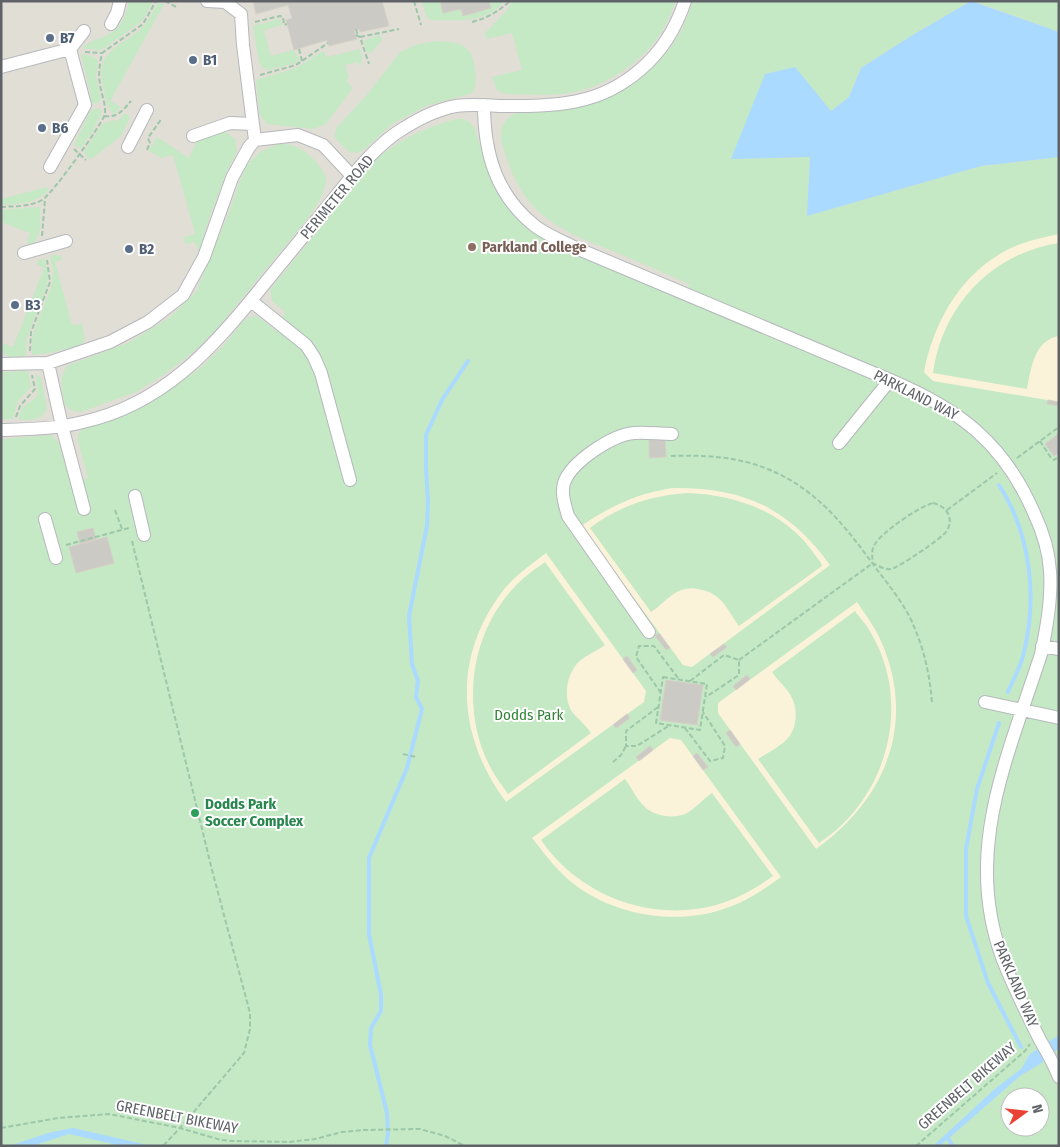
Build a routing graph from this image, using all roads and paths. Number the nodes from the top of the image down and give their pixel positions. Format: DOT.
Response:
graph roads {
  1 [pos="120,1"];
  2 [pos="165,1"];
  3 [pos="207,1"];
  4 [pos="414,1"];
  5 [pos="510,1"];
  6 [pos="685,1"];
  7 [pos="229,3"];
  8 [pos="176,7"];
  9 [pos="472,22"];
  10 [pos="111,24"];
  11 [pos="250,24"];
  12 [pos="287,24"];
  13 [pos="421,25"];
  14 [pos="356,29"];
  15 [pos="399,29"];
  16 [pos="84,31"];
  17 [pos="358,36"];
  18 [pos="328,43"];
  19 [pos="70,49"];
  20 [pos="298,49"];
  21 [pos="102,53"];
  22 [pos="302,62"];
  23 [pos="369,64"];
  24 [pos="1,67"];
  25 [pos="258,75"];
  26 [pos="131,101"];
  27 [pos="105,105"];
  28 [pos="98,106"];
  29 [pos="484,106"];
  30 [pos="147,110"];
  31 [pos="104,116"];
  32 [pos="162,118"];
  33 [pos="253,124"];
  34 [pos="193,136"];
  35 [pos="255,140"];
  36 [pos="72,148"];
  37 [pos="128,148"];
  38 [pos="147,150"];
  39 [pos="86,160"];
  40 [pos="50,167"];
  41 [pos="352,176"];
  42 [pos="45,199"];
  43 [pos="42,240"];
  44 [pos="66,241"];
  45 [pos="24,253"];
  46 [pos="46,258"];
  47 [pos="251,301"];
  48 [pos="30,355"];
  49 [pos="48,363"];
  50 [pos="1,364"];
  51 [pos="32,372"];
  52 [pos="890,380"];
  53 [pos="16,417"];
  54 [pos="62,426"];
  55 [pos="1059,427"];
  56 [pos="1,430"];
  57 [pos="672,434"];
  58 [pos="1040,441"];
  59 [pos="838,443"];
  60 [pos="671,456"];
  61 [pos="1059,456"];
  62 [pos="1019,457"];
  63 [pos="997,473"];
  64 [pos="350,480"];
  65 [pos="135,496"];
  66 [pos="84,509"];
  67 [pos="115,510"];
  68 [pos="947,510"];
  69 [pos="45,519"];
  70 [pos="132,524"];
  71 [pos="122,530"];
  72 [pos="138,536"];
  73 [pos="57,553"];
  74 [pos="873,563"];
  75 [pos="649,632"];
  76 [pos="1042,646"];
  77 [pos="1059,649"];
  78 [pos="739,660"];
  79 [pos="679,679"];
  80 [pos="690,681"];
  81 [pos="661,693"];
  82 [pos="705,698"];
  83 [pos="932,702"];
  84 [pos="985,702"];
  85 [pos="659,707"];
  86 [pos="1022,711"];
  87 [pos="703,712"];
  88 [pos="1059,718"];
  89 [pos="670,725"];
  90 [pos="684,727"];
  91 [pos="626,746"];
  92 [pos="403,754"];
  93 [pos="416,757"];
  94 [pos="613,762"];
  95 [pos="1032,1043"];
  96 [pos="1059,1077"];
  97 [pos="1,1128"];
  98 [pos="180,1128"];
  99 [pos="163,1146"];
  100 [pos="465,1146"];
  101 [pos="916,1146"];
  1 -- 10 [label="street"];
  2 -- 8 [label="path"];
  3 -- 7 [label="street"];
  4 -- 13 [label="path"];
  5 -- 9 [label="path"];
  6 -- 29 [label="street, PERIMETER ROAD"];
  7 -- 33 [label="street"];
  11 -- 12 [label="path"];
  14 -- 17 [label="path"];
  15 -- 17 [label="path"];
  16 -- 19 [label="street"];
  17 -- 23 [label="path"];
  18 -- 22 [label="path"];
  19 -- 21 [label="path"];
  19 -- 24 [label="street"];
  19 -- 40 [label="street"];
  20 -- 22 [label="path"];
  22 -- 25 [label="path"];
  26 -- 31 [label="path"];
  27 -- 28 [label="path"];
  29 -- 41 [label="street, PERIMETER ROAD"];
  29 -- 52 [label="street, PARKLAND WAY"];
  30 -- 37 [label="street"];
  32 -- 38 [label="path"];
  33 -- 34 [label="street"];
  33 -- 35 [label="street"];
  35 -- 41 [label="street"];
  35 -- 49 [label="street"];
  36 -- 39 [label="path"];
  41 -- 47 [label="street, PERIMETER ROAD"];
  42 -- 43 [label="path"];
  44 -- 45 [label="street"];
  46 -- 48 [label="path"];
  47 -- 54 [label="street, PERIMETER ROAD"];
  47 -- 64 [label="street"];
  49 -- 50 [label="street"];
  49 -- 54 [label="street"];
  51 -- 53 [label="path"];
  52 -- 59 [label="street"];
  52 -- 76 [label="street, PARKLAND WAY"];
  54 -- 56 [label="street, PERIMETER ROAD"];
  54 -- 66 [label="street"];
  55 -- 58 [label="path"];
  57 -- 75 [label="street"];
  58 -- 61 [label="path"];
  58 -- 62 [label="path"];
  60 -- 74 [label="path"];
  63 -- 68 [label="path"];
  65 -- 72 [label="street"];
  67 -- 71 [label="path"];
  68 -- 74 [label="path"];
  68 -- 74 [label="path"];
  69 -- 73 [label="street"];
  70 -- 71 [label="path"];
  71 -- 73 [label="path"];
  72 -- 98 [label="path"];
  74 -- 78 [label="path"];
  74 -- 83 [label="path"];
  76 -- 77 [label="street"];
  76 -- 86 [label="street, PARKLAND WAY"];
  78 -- 80 [label="path"];
  78 -- 82 [label="path"];
  79 -- 80 [label="path"];
  79 -- 81 [label="path"];
  79 -- 81 [label="path"];
  80 -- 82 [label="path"];
  81 -- 85 [label="path"];
  82 -- 87 [label="path"];
  84 -- 86 [label="street"];
  85 -- 89 [label="path"];
  85 -- 91 [label="path"];
  86 -- 88 [label="street"];
  86 -- 96 [label="street, PARKLAND WAY"];
  87 -- 90 [label="path"];
  87 -- 90 [label="path"];
  89 -- 90 [label="path"];
  89 -- 91 [label="path"];
  91 -- 94 [label="path"];
  92 -- 93 [label="path"];
  95 -- 101 [label="path, GREENBELT BIKEWAY"];
  97 -- 98 [label="path, GREENBELT BIKEWAY"];
  98 -- 99 [label="path"];
  98 -- 100 [label="path, GREENBELT BIKEWAY"];
}
